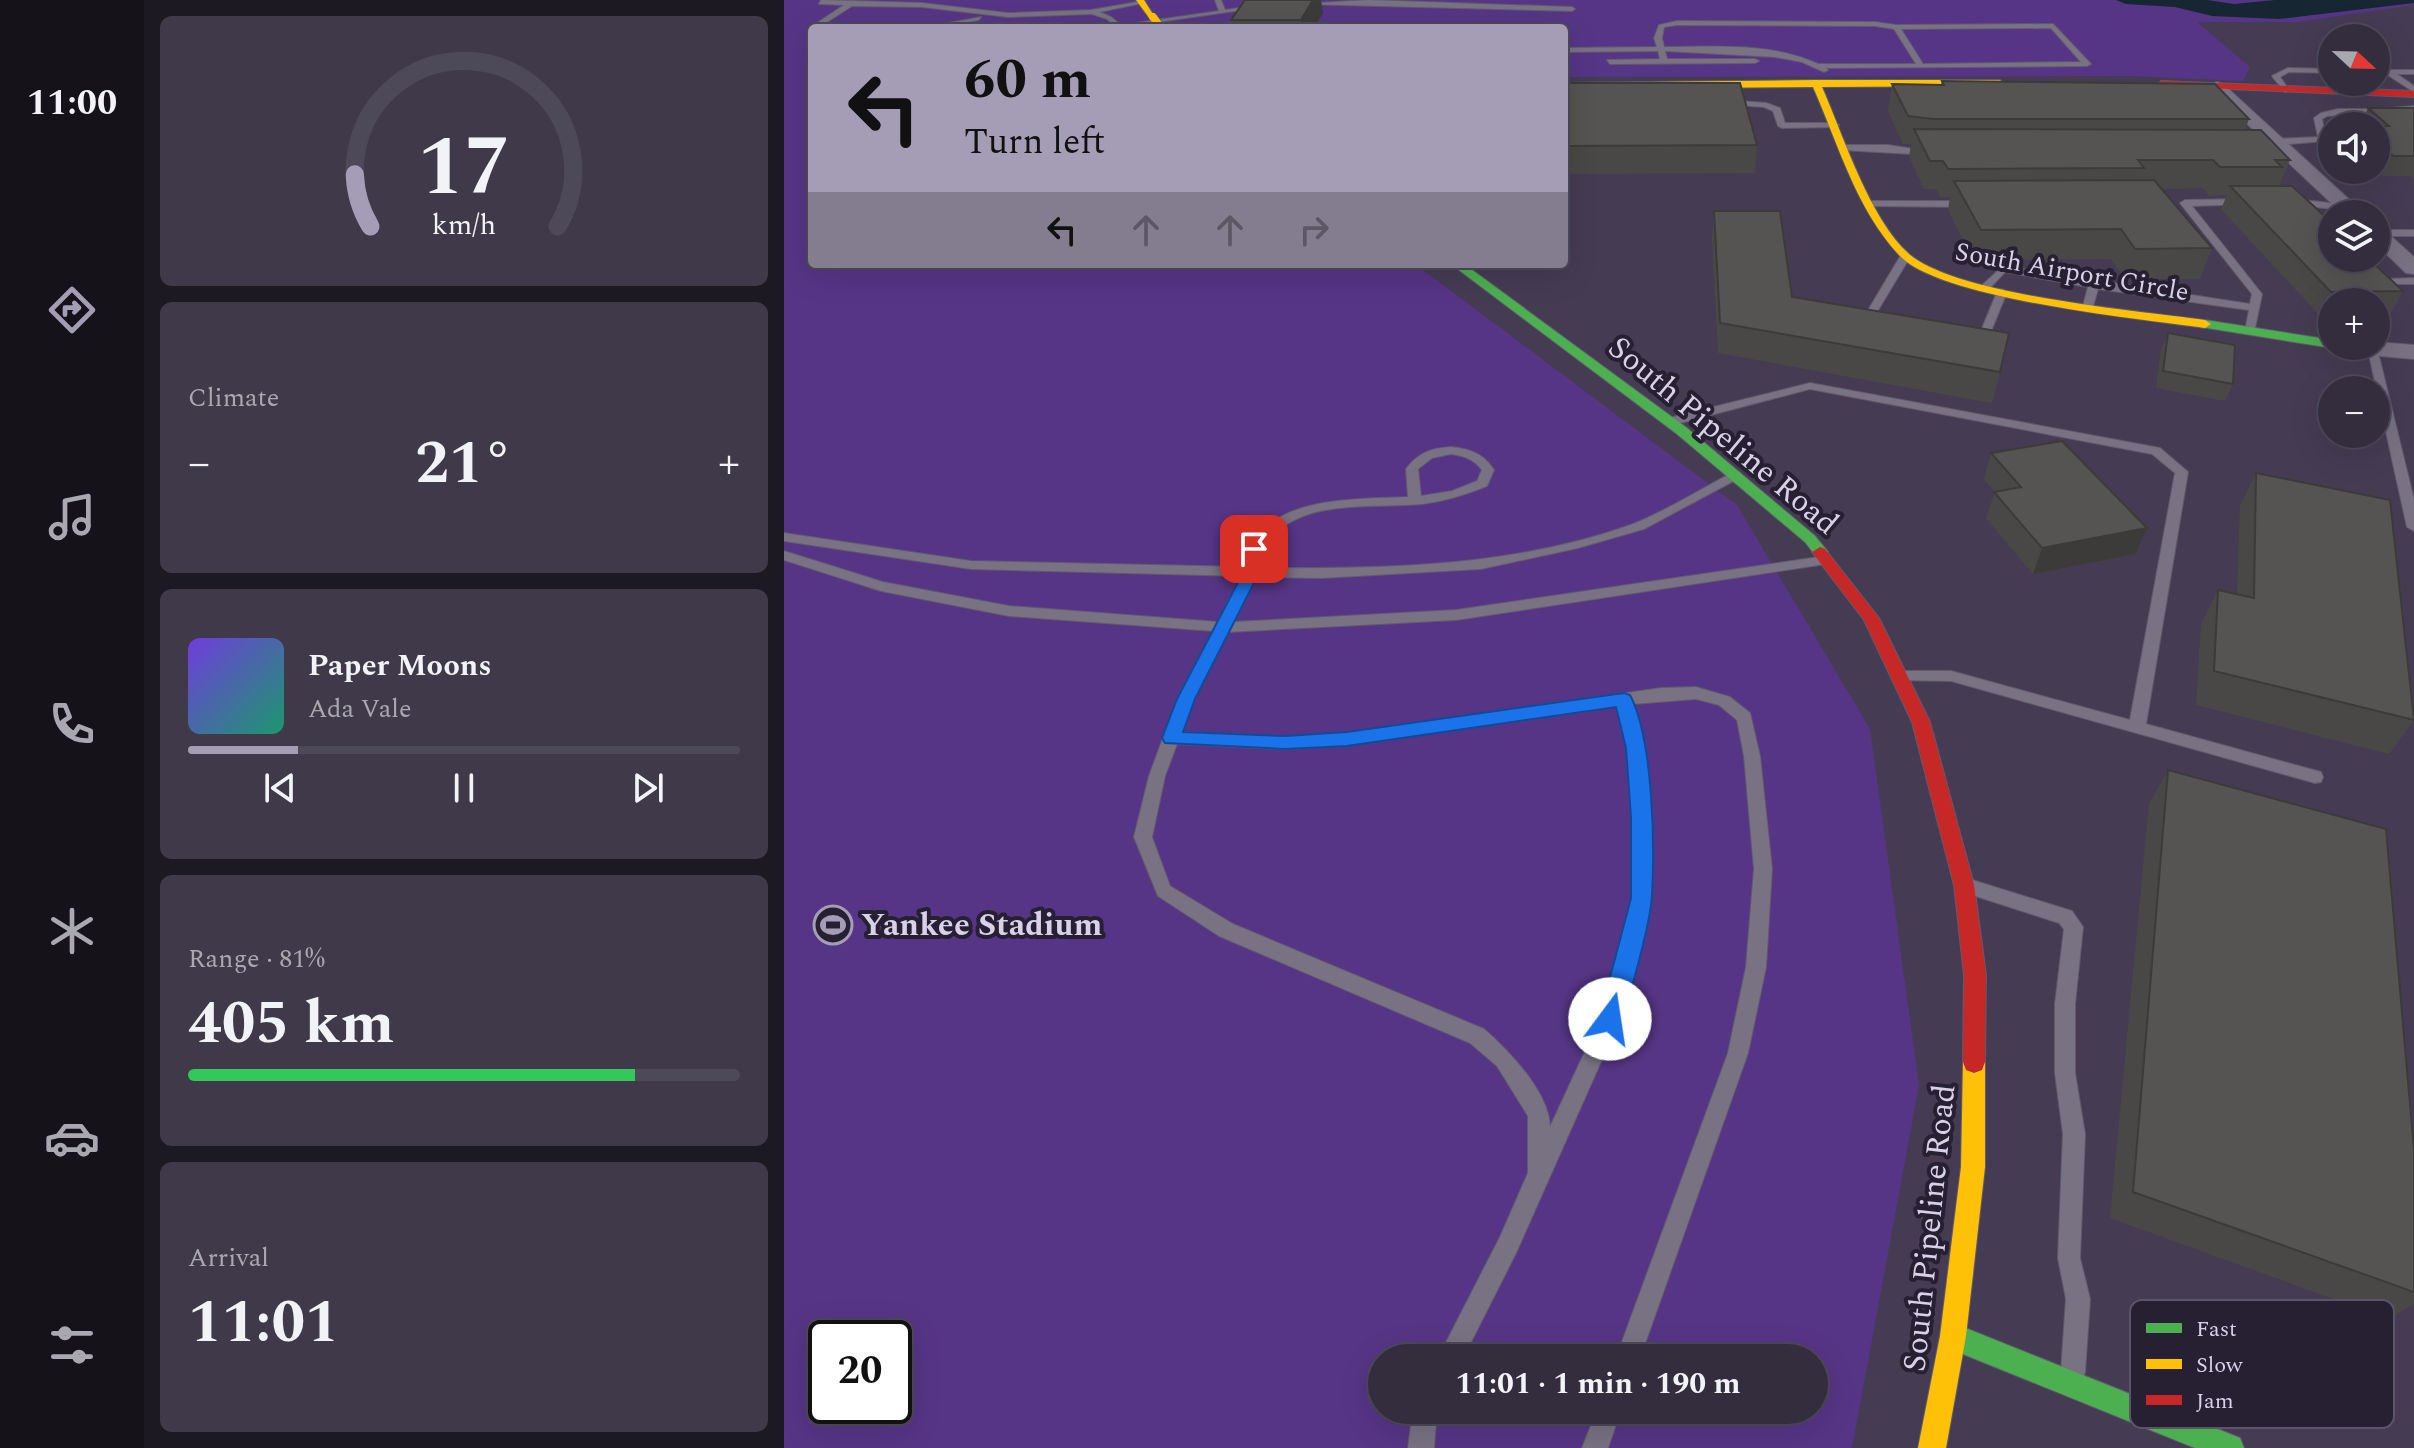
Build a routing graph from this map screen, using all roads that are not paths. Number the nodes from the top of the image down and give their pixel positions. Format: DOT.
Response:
graph roads {
  1 [pos="826,0"];
  2 [pos="1218,0"];
  3 [pos="1141,1"];
  4 [pos="850,4"];
  5 [pos="1290,4"];
  6 [pos="1264,6"];
  7 [pos="1572,9"];
  8 [pos="1091,12"];
  9 [pos="1223,12"];
  10 [pos="1001,14"];
  11 [pos="1157,23"];
  12 [pos="818,24"];
  13 [pos="947,24"];
  14 [pos="1116,24"];
  15 [pos="1141,24"];
  16 [pos="1896,27"];
  17 [pos="1662,49"];
  18 [pos="1568,50"];
  19 [pos="1593,62"];
  20 [pos="1664,62"];
  21 [pos="1805,62"];
  22 [pos="1921,66"];
  23 [pos="2318,71"];
  24 [pos="2390,72"];
  25 [pos="2414,72"];
  26 [pos="2390,73"];
  27 [pos="1821,77"];
  28 [pos="1965,83"];
  29 [pos="2057,83"];
  30 [pos="2139,83"];
  31 [pos="1568,86"];
  32 [pos="2217,87"];
  33 [pos="2285,90"];
  34 [pos="2414,92"];
  35 [pos="1985,96"];
  36 [pos="1718,102"];
  37 [pos="2414,108"];
  38 [pos="1835,125"];
  39 [pos="1845,148"];
  40 [pos="2279,148"];
  41 [pos="1941,152"];
  42 [pos="2339,200"];
  43 [pos="2288,201"];
  44 [pos="2259,202"];
  45 [pos="2170,203"];
  46 [pos="2185,203"];
  47 [pos="1871,204"];
  48 [pos="1981,204"];
  49 [pos="2306,205"];
  50 [pos="2318,207"];
  51 [pos="2315,213"];
  52 [pos="2390,233"];
  53 [pos="2414,233"];
  54 [pos="2390,246"];
  55 [pos="1905,257"];
  56 [pos="1462,268"];
  57 [pos="2414,268"];
  58 [pos="2375,272"];
  59 [pos="2414,281"];
  60 [pos="2094,285"];
  61 [pos="1992,290"];
  62 [pos="2088,306"];
  63 [pos="2254,308"];
  64 [pos="1904,324"];
  65 [pos="2250,331"];
  66 [pos="1961,334"];
  67 [pos="2318,342"];
  68 [pos="2390,350"];
  69 [pos="2414,352"];
  70 [pos="2374,360"];
  71 [pos="1669,422"];
  72 [pos="1735,477"];
  73 [pos="1415,499"];
  74 [pos="2414,527"];
  75 [pos="784,537"];
  76 [pos="784,555"];
  77 [pos="1826,560"];
  78 [pos="1252,571"];
  79 [pos="1223,627"];
  80 [pos="1898,676"];
  81 [pos="1624,699"];
  82 [pos="2137,728"];
  83 [pos="1171,738"];
  84 [pos="2315,777"];
  85 [pos="1964,885"];
  86 [pos="1539,1173"];
  87 [pos="1953,1336"];
  88 [pos="1457,1344"];
  89 [pos="1633,1344"];
  90 [pos="2073,1385"];
  91 [pos="2130,1408"];
  92 [pos="1424,1424"];
  93 [pos="1604,1424"];
  94 [pos="2180,1428"];
  95 [pos="1421,1448"];
  96 [pos="1595,1448"];
  97 [pos="1932,1448"];
  98 [pos="2230,1448"];
  1 -- 4 [label="lane"];
  2 -- 9 [label="lane"];
  3 -- 8 [label="lane"];
  3 -- 11 [label="street"];
  4 -- 10 [label="lane"];
  4 -- 12 [label="lane"];
  5 -- 7 [label="lane"];
  6 -- 9 [label="lane"];
  8 -- 10 [label="lane"];
  8 -- 14 [label="lane"];
  9 -- 15 [label="lane"];
  10 -- 13 [label="lane"];
  16 -- 17 [label="lane"];
  16 -- 22 [label="lane"];
  16 -- 22 [label="lane"];
  17 -- 18 [label="lane"];
  17 -- 20 [label="lane"];
  17 -- 21 [label="lane"];
  19 -- 20 [label="lane"];
  20 -- 21 [label="lane"];
  21 -- 27 [label="lane"];
  22 -- 27 [label="lane"];
  23 -- 33 [label="lane"];
  24 -- 25 [label="lane"];
  26 -- 34 [label="lane"];
  27 -- 28 [label="street"];
  27 -- 31 [label="street"];
  27 -- 38 [label="street, South Airport Circle"];
  28 -- 29 [label="street"];
  28 -- 35 [label="lane"];
  30 -- 32 [label="street"];
  32 -- 33 [label="street"];
  32 -- 40 [label="street"];
  33 -- 34 [label="street"];
  36 -- 38 [label="lane"];
  37 -- 40 [label="lane"];
  38 -- 39 [label="street, South Airport Circle"];
  39 -- 41 [label="lane"];
  39 -- 47 [label="street, South Airport Circle"];
  40 -- 42 [label="street"];
  43 -- 49 [label="lane"];
  44 -- 46 [label="lane"];
  45 -- 46 [label="lane"];
  46 -- 63 [label="lane"];
  47 -- 48 [label="lane"];
  47 -- 55 [label="street, South Airport Circle"];
  49 -- 50 [label="lane"];
  49 -- 51 [label="lane"];
  52 -- 53 [label="lane"];
  54 -- 57 [label="street"];
  55 -- 61 [label="street, South Airport Circle"];
  55 -- 64 [label="lane"];
  56 -- 71 [label="street, South Pipeline Road"];
  58 -- 59 [label="lane"];
  60 -- 61 [label="lane"];
  60 -- 62 [label="lane"];
  60 -- 63 [label="lane"];
  61 -- 62 [label="street, South Airport Circle"];
  61 -- 66 [label="lane"];
  62 -- 65 [label="street, South Airport Circle"];
  63 -- 65 [label="lane"];
  65 -- 67 [label="street, South Airport Circle"];
  68 -- 69 [label="street"];
  70 -- 74 [label="lane"];
  71 -- 72 [label="street, South Pipeline Road"];
  71 -- 82 [label="lane"];
  72 -- 77 [label="street, South Pipeline Road"];
  72 -- 78 [label="lane"];
  73 -- 73 [label="lane"];
  73 -- 78 [label="lane"];
  75 -- 78 [label="lane"];
  76 -- 79 [label="lane"];
  77 -- 79 [label="lane"];
  77 -- 80 [label="street, South Pipeline Road"];
  78 -- 79 [label="lane"];
  79 -- 83 [label="lane"];
  80 -- 82 [label="lane"];
  80 -- 85 [label="street, South Pipeline Road"];
  81 -- 83 [label="lane"];
  81 -- 86 [label="lane"];
  81 -- 89 [label="lane"];
  82 -- 84 [label="lane"];
  83 -- 86 [label="lane"];
  85 -- 87 [label="street, South Pipeline Road"];
  85 -- 90 [label="lane"];
  86 -- 88 [label="lane"];
  87 -- 90 [label="street"];
  87 -- 97 [label="street, South Pipeline Road"];
  90 -- 91 [label="street"];
  92 -- 95 [label="lane"];
  93 -- 96 [label="lane"];
  94 -- 98 [label="street"];
}
